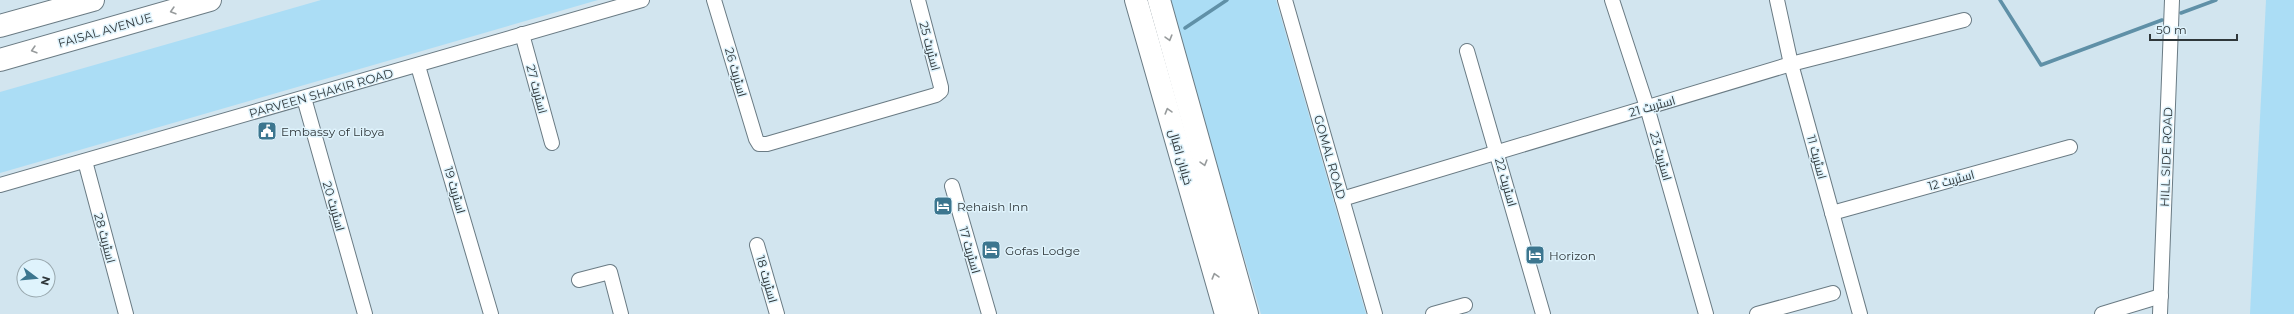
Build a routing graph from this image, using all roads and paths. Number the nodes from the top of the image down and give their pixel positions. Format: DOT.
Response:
graph roads {
  1 [pos="93,0"];
  2 [pos="210,0"];
  3 [pos="642,0"];
  4 [pos="714,0"];
  5 [pos="918,0"];
  6 [pos="1136,0"];
  7 [pos="1159,0"];
  8 [pos="1285,0"];
  9 [pos="1612,0"];
  10 [pos="1777,0"];
  11 [pos="2172,0"];
  12 [pos="1964,20"];
  13 [pos="0,26"];
  14 [pos="522,34"];
  15 [pos="1467,51"];
  16 [pos="0,60"];
  17 [pos="1791,64"];
  18 [pos="418,66"];
  19 [pos="940,91"];
  20 [pos="304,98"];
  21 [pos="1647,107"];
  22 [pos="552,143"];
  23 [pos="2070,147"];
  24 [pos="1497,151"];
  25 [pos="85,161"];
  26 [pos="0,186"];
  27 [pos="952,186"];
  28 [pos="1342,199"];
  29 [pos="1832,213"];
  30 [pos="757,245"];
  31 [pos="579,280"];
  32 [pos="1833,293"];
  33 [pos="2161,296"];
  34 [pos="1466,305"];
  35 [pos="126,314"];
  36 [pos="365,314"];
  37 [pos="491,314"];
  38 [pos="621,314"];
  39 [pos="777,314"];
  40 [pos="989,314"];
  41 [pos="1226,314"];
  42 [pos="1247,314"];
  43 [pos="1375,314"];
  44 [pos="1433,314"];
  45 [pos="1543,314"];
  46 [pos="1706,314"];
  47 [pos="1757,314"];
  48 [pos="1860,314"];
  49 [pos="2102,314"];
  50 [pos="2160,314"];
  1 -- 13 [label="main road"];
  2 -- 16 [label="main road, FAISAL AVENUE, one-way"];
  3 -- 14 [label="street, PARVEEN SHAKIR ROAD"];
  4 -- 19 [label="street, اسٹریٹ 26"];
  5 -- 19 [label="street, اسٹریٹ 25"];
  41 -- 6 [label="main road, خیابان اقبال, one-way"];
  7 -- 42 [label="main road, خیابان اقبال, one-way"];
  8 -- 28 [label="street, GOMAL ROAD"];
  9 -- 21 [label="street, اسٹریٹ 23"];
  10 -- 17 [label="street, اسٹریٹ 11"];
  11 -- 33 [label="street, HILL SIDE ROAD"];
  12 -- 17 [label="street, اسٹریٹ 21"];
  14 -- 18 [label="street, PARVEEN SHAKIR ROAD"];
  14 -- 22 [label="street, اسٹریٹ 27"];
  15 -- 24 [label="street, اسٹریٹ 22"];
  17 -- 21 [label="street, اسٹریٹ 21"];
  17 -- 29 [label="street, اسٹریٹ 11"];
  18 -- 20 [label="street, PARVEEN SHAKIR ROAD"];
  18 -- 37 [label="street, اسٹریٹ 19"];
  20 -- 25 [label="street, PARVEEN SHAKIR ROAD"];
  20 -- 36 [label="street, اسٹریٹ 20"];
  21 -- 24 [label="street, اسٹریٹ 21"];
  21 -- 46 [label="street, اسٹریٹ 23"];
  23 -- 29 [label="street, اسٹریٹ 12"];
  24 -- 28 [label="street, اسٹریٹ 21"];
  24 -- 45 [label="street, اسٹریٹ 22"];
  25 -- 26 [label="street, PARVEEN SHAKIR ROAD"];
  25 -- 35 [label="street, اسٹریٹ 28"];
  27 -- 40 [label="street, اسٹریٹ 17"];
  28 -- 43 [label="street, GOMAL ROAD"];
  29 -- 48 [label="street, اسٹریٹ 11"];
  30 -- 39 [label="street, اسٹریٹ 18"];
  31 -- 38 [label="street"];
  32 -- 47 [label="street"];
  33 -- 49 [label="street"];
  33 -- 50 [label="street, HILL SIDE ROAD"];
  34 -- 44 [label="street"];
}
